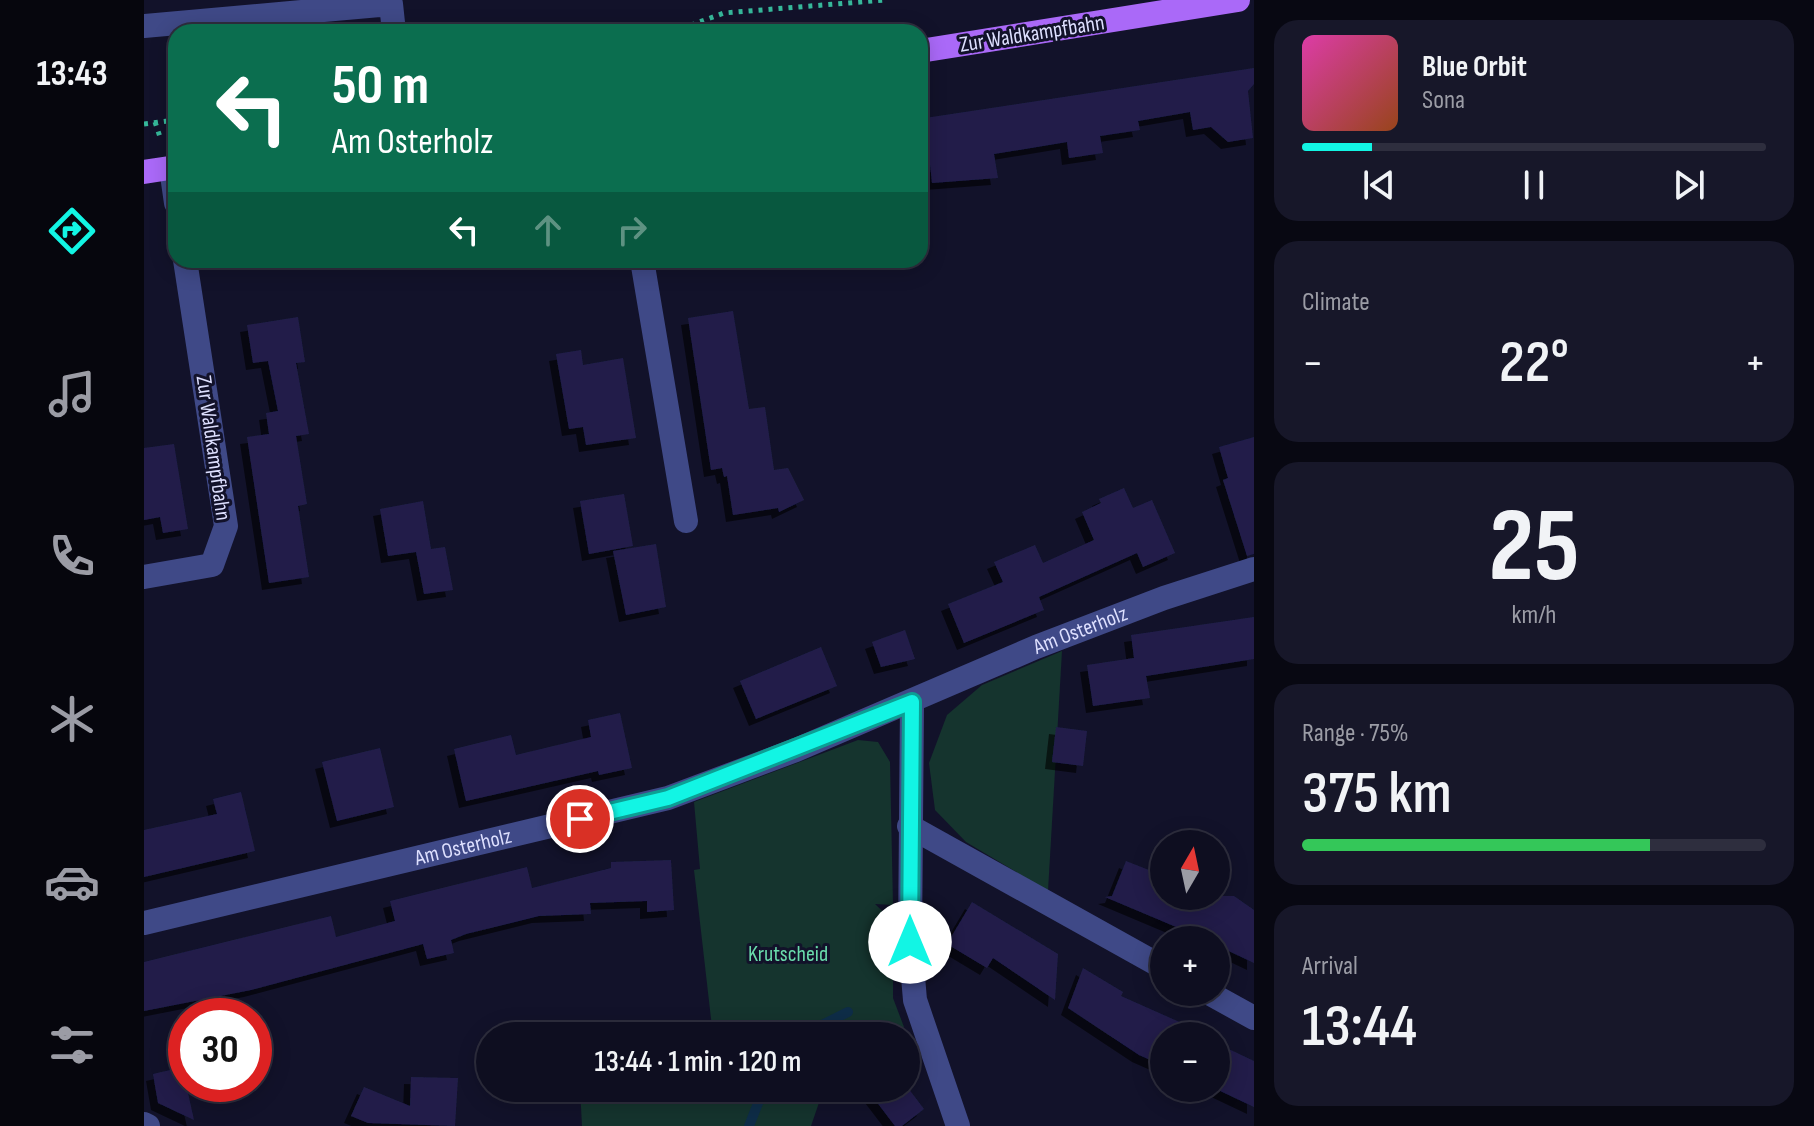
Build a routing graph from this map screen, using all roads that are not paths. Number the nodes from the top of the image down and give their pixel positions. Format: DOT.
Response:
graph roads {
  1 [pos="1238,0"];
  2 [pos="393,24"];
  3 [pos="144,26"];
  4 [pos="928,50"];
  5 [pos="168,169"];
  6 [pos="144,172"];
  7 [pos="186,268"];
  8 [pos="643,268"];
  9 [pos="686,521"];
  10 [pos="1254,569"];
  11 [pos="144,577"];
  12 [pos="912,702"];
  13 [pos="909,826"];
  14 [pos="144,923"];
  15 [pos="1150,960"];
  16 [pos="1230,1005"];
  17 [pos="1254,1018"];
  18 [pos="958,1126"];
  1 -- 4 [label="main road, Zur Waldkampfbahn"];
  2 -- 3 [label="street"];
  5 -- 6 [label="main road"];
  7 -- 11 [label="street, Zur Waldkampfbahn"];
  8 -- 9 [label="street"];
  10 -- 12 [label="street, Am Osterholz"];
  12 -- 13 [label="street"];
  12 -- 14 [label="street, Am Osterholz"];
  13 -- 15 [label="street"];
  13 -- 18 [label="street"];
  16 -- 17 [label="street"];
}
